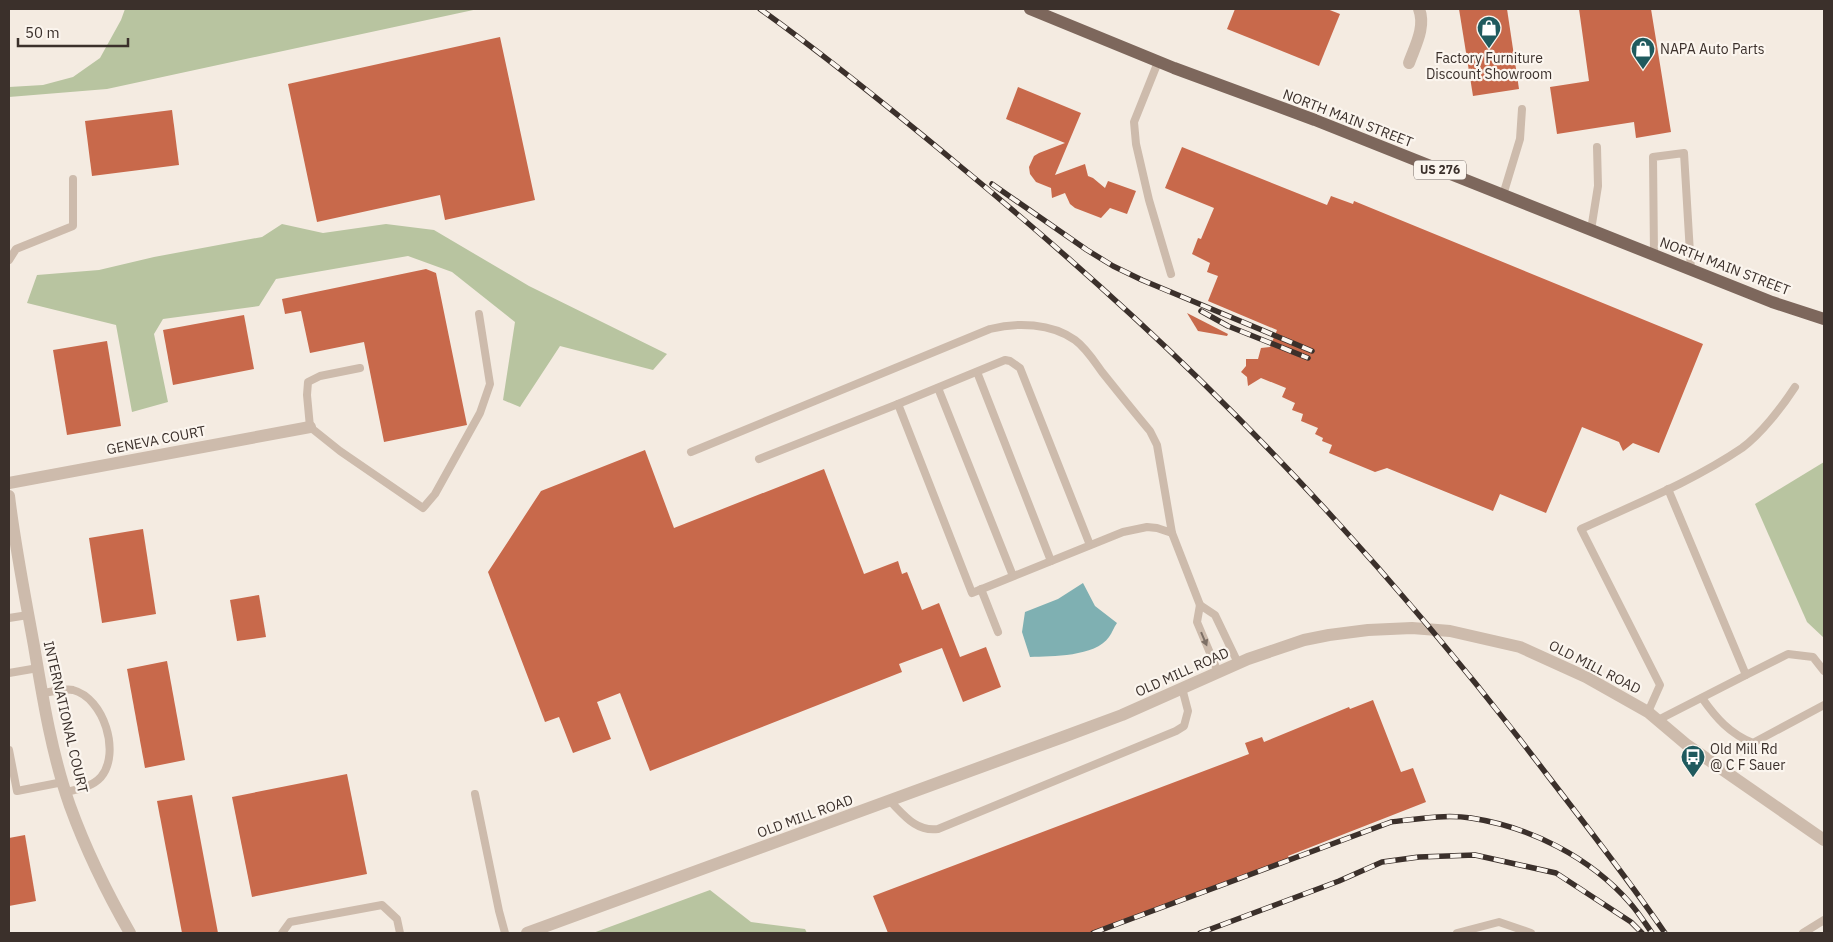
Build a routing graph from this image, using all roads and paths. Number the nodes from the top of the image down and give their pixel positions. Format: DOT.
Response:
graph roads {
  1 [pos="1030,9"];
  2 [pos="1420,9"];
  3 [pos="1158,62"];
  4 [pos="1409,63"];
  5 [pos="1522,109"];
  6 [pos="1597,147"];
  7 [pos="73,179"];
  8 [pos="1502,195"];
  9 [pos="1591,230"];
  10 [pos="1654,255"];
  11 [pos="9,260"];
  12 [pos="1691,270"];
  13 [pos="1171,274"];
  14 [pos="479,314"];
  15 [pos="1824,319"];
  16 [pos="360,368"];
  17 [pos="978,372"];
  18 [pos="938,388"];
  19 [pos="1795,388"];
  20 [pos="898,404"];
  21 [pos="310,427"];
  22 [pos="691,452"];
  23 [pos="759,459"];
  24 [pos="9,483"];
  25 [pos="1668,489"];
  26 [pos="9,496"];
  27 [pos="11,526"];
  28 [pos="1172,533"];
  29 [pos="1090,545"];
  30 [pos="1051,561"];
  31 [pos="1013,576"];
  32 [pos="981,589"];
  33 [pos="1200,605"];
  34 [pos="28,615"];
  35 [pos="9,618"];
  36 [pos="998,632"];
  37 [pos="1238,663"];
  38 [pos="38,668"];
  39 [pos="1824,670"];
  40 [pos="9,672"];
  41 [pos="1218,672"];
  42 [pos="1746,675"];
  43 [pos="1182,688"];
  44 [pos="43,693"];
  45 [pos="1702,698"];
  46 [pos="1824,705"];
  47 [pos="1653,716"];
  48 [pos="9,750"];
  49 [pos="64,787"];
  50 [pos="475,794"];
  51 [pos="890,801"];
  52 [pos="1824,840"];
  53 [pos="1824,920"];
  54 [pos="130,933"];
  55 [pos="282,933"];
  56 [pos="400,933"];
  57 [pos="505,933"];
  58 [pos="528,933"];
  59 [pos="1456,933"];
  60 [pos="1531,933"];
  61 [pos="1804,933"];
  1 -- 3 [label="main road, NORTH MAIN STREET / US 276"];
  2 -- 4 [label="street"];
  3 -- 8 [label="main road, NORTH MAIN STREET / US 276"];
  3 -- 13 [label="lane"];
  5 -- 8 [label="lane"];
  6 -- 9 [label="lane"];
  7 -- 11 [label="lane"];
  8 -- 9 [label="main road, NORTH MAIN STREET / US 276"];
  9 -- 10 [label="main road, NORTH MAIN STREET / US 276"];
  10 -- 12 [label="main road, NORTH MAIN STREET / US 276"];
  10 -- 12 [label="lane"];
  12 -- 15 [label="main road, NORTH MAIN STREET / US 276"];
  14 -- 21 [label="lane"];
  16 -- 21 [label="lane"];
  17 -- 18 [label="lane"];
  17 -- 29 [label="lane"];
  17 -- 30 [label="lane"];
  18 -- 20 [label="lane"];
  18 -- 31 [label="lane"];
  19 -- 25 [label="lane"];
  20 -- 23 [label="lane"];
  20 -- 32 [label="lane"];
  21 -- 24 [label="street, GENEVA COURT"];
  22 -- 28 [label="lane"];
  25 -- 42 [label="lane"];
  25 -- 47 [label="lane"];
  26 -- 27 [label="street, INTERNATIONAL COURT"];
  27 -- 34 [label="street, INTERNATIONAL COURT"];
  28 -- 29 [label="lane"];
  28 -- 33 [label="lane"];
  29 -- 30 [label="lane"];
  30 -- 31 [label="lane"];
  31 -- 32 [label="lane"];
  32 -- 36 [label="lane"];
  33 -- 37 [label="lane"];
  33 -- 41 [label="lane, one-way"];
  34 -- 35 [label="lane"];
  34 -- 38 [label="street, INTERNATIONAL COURT"];
  37 -- 41 [label="street, OLD MILL ROAD"];
  37 -- 47 [label="street, OLD MILL ROAD"];
  38 -- 40 [label="lane"];
  38 -- 44 [label="street, INTERNATIONAL COURT"];
  39 -- 42 [label="lane"];
  41 -- 43 [label="street, OLD MILL ROAD"];
  42 -- 45 [label="lane"];
  43 -- 51 [label="street, OLD MILL ROAD"];
  43 -- 51 [label="lane"];
  44 -- 49 [label="street, INTERNATIONAL COURT"];
  44 -- 49 [label="lane"];
  45 -- 46 [label="lane"];
  45 -- 47 [label="lane"];
  47 -- 52 [label="street, OLD MILL ROAD"];
  48 -- 49 [label="lane"];
  49 -- 54 [label="street, INTERNATIONAL COURT"];
  50 -- 57 [label="lane"];
  51 -- 58 [label="street, OLD MILL ROAD"];
  53 -- 61 [label="lane"];
  55 -- 56 [label="lane"];
  59 -- 60 [label="lane"];
}
